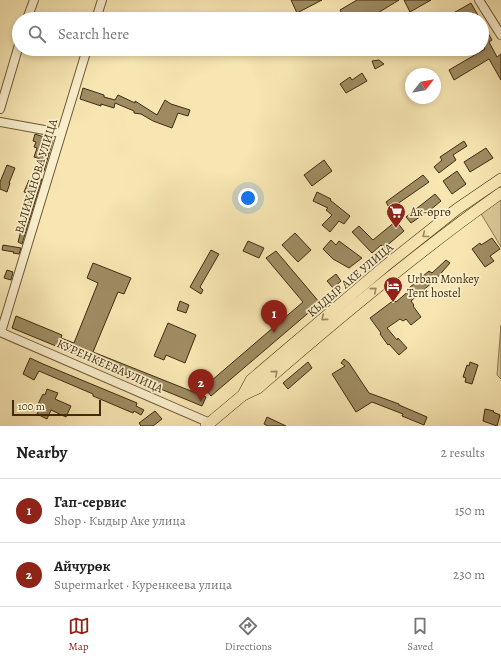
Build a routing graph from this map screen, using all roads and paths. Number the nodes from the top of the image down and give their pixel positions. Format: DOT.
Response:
graph roads {
  1 [pos="34,0"];
  2 [pos="102,0"];
  3 [pos="479,0"];
  4 [pos="30,12"];
  5 [pos="98,12"];
  6 [pos="487,12"];
  7 [pos="489,16"];
  8 [pos="501,35"];
  9 [pos="16,56"];
  10 [pos="85,56"];
  11 [pos="0,109"];
  12 [pos="0,122"];
  13 [pos="61,133"];
  14 [pos="501,179"];
  15 [pos="501,193"];
  16 [pos="471,200"];
  17 [pos="457,209"];
  18 [pos="477,209"];
  19 [pos="464,219"];
  20 [pos="388,272"];
  21 [pos="0,332"];
  22 [pos="208,424"];
  1 -- 4 [label="street"];
  2 -- 5 [label="street"];
  3 -- 6 [label="street"];
  7 -- 8 [label="street"];
  9 -- 11 [label="street"];
  10 -- 13 [label="street, ВАЛИХАНОВА УЛИЦА"];
  12 -- 13 [label="street"];
  13 -- 21 [label="street, ВАЛИХАНОВА УЛИЦА"];
  14 -- 16 [label="highway, КЫДЫР АКЕ УЛИЦА"];
  15 -- 18 [label="highway, КЫДЫР АКЕ УЛИЦА"];
  16 -- 17 [label="highway, КЫДЫР АКЕ УЛИЦА"];
  16 -- 18 [label="highway"];
  17 -- 19 [label="highway"];
  17 -- 20 [label="highway, КЫДЫР АКЕ УЛИЦА, one-way"];
  18 -- 19 [label="highway, КЫДЫР АКЕ УЛИЦА"];
  19 -- 20 [label="highway, КЫДЫР АКЕ УЛИЦА"];
  20 -- 22 [label="highway, КЫДЫР АКЕ УЛИЦА"];
  21 -- 22 [label="street, КУРЕНКЕЕВА УЛИЦА"];
}
